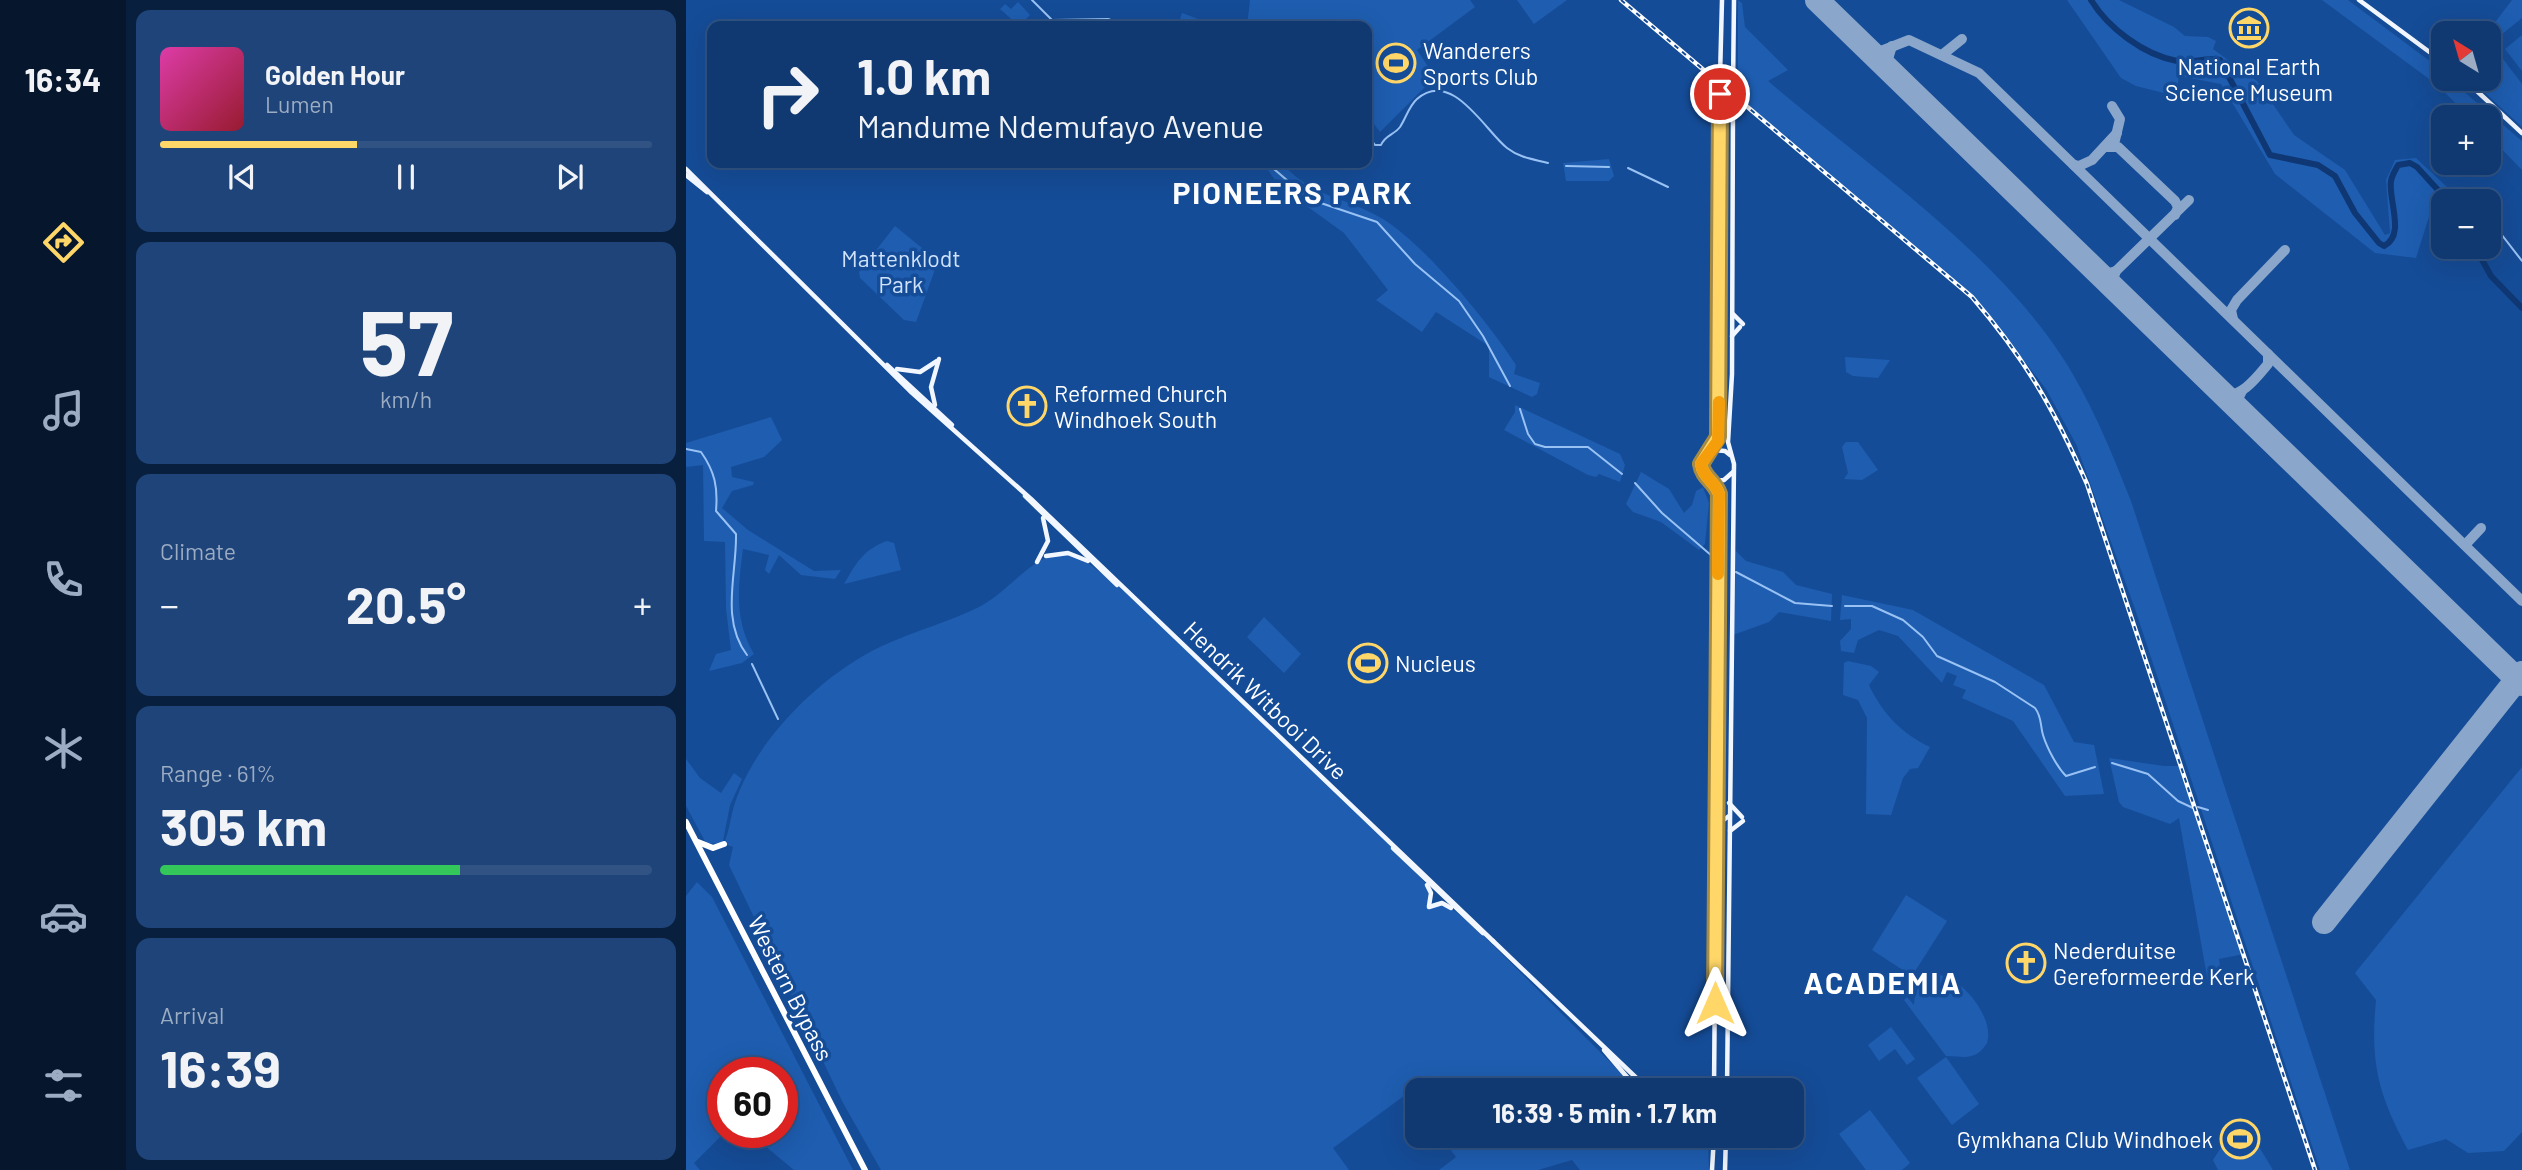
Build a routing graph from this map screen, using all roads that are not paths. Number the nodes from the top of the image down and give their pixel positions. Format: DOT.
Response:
graph roads {
  1 [pos="1722,0"];
  2 [pos="1734,0"];
  3 [pos="2359,0"];
  4 [pos="2430,52"];
  5 [pos="2477,91"];
  6 [pos="2522,133"];
  7 [pos="686,169"];
  8 [pos="686,175"];
  9 [pos="717,199"];
  10 [pos="1732,314"];
  11 [pos="1732,335"];
  12 [pos="885,364"];
  13 [pos="893,368"];
  14 [pos="936,409"];
  15 [pos="957,432"];
  16 [pos="1710,451"];
  17 [pos="1731,456"];
  18 [pos="1733,471"];
  19 [pos="1712,481"];
  20 [pos="1024,494"];
  21 [pos="1042,514"];
  22 [pos="1046,556"];
  23 [pos="1037,562"];
  24 [pos="1095,565"];
  25 [pos="1127,591"];
  26 [pos="1716,802"];
  27 [pos="1729,802"];
  28 [pos="1727,818"];
  29 [pos="686,822"];
  30 [pos="1730,832"];
  31 [pos="1380,833"];
  32 [pos="1716,839"];
  33 [pos="696,841"];
  34 [pos="724,844"];
  35 [pos="1410,866"];
  36 [pos="1473,925"];
  37 [pos="1493,941"];
  38 [pos="1595,1038"];
  39 [pos="1628,1078"];
  40 [pos="1637,1078"];
  41 [pos="1714,1078"];
  42 [pos="1727,1078"];
  43 [pos="1714,1148"];
  44 [pos="1726,1148"];
  45 [pos="865,1170"];
  46 [pos="1713,1170"];
  47 [pos="1725,1170"];
  1 -- 16 [label="main road, bridge"];
  2 -- 10 [label="main road, bridge"];
  3 -- 4 [label="main road"];
  5 -- 6 [label="main road"];
  7 -- 9 [label="main road, Hendrik Witbooi Drive"];
  8 -- 9 [label="main road, Hendrik Witbooi Drive"];
  9 -- 12 [label="main road, Hendrik Witbooi Drive"];
  10 -- 11 [label="main road"];
  10 -- 11 [label="main road"];
  11 -- 17 [label="main road"];
  12 -- 13 [label="main road, Hendrik Witbooi Drive"];
  12 -- 15 [label="main road, Hendrik Witbooi Drive"];
  13 -- 14 [label="main road, Hendrik Witbooi Drive"];
  13 -- 14 [label="main road"];
  14 -- 15 [label="main road, Hendrik Witbooi Drive"];
  15 -- 20 [label="main road, Hendrik Witbooi Drive"];
  16 -- 17 [label="main road"];
  16 -- 19 [label="main road"];
  17 -- 18 [label="main road"];
  18 -- 19 [label="main road"];
  18 -- 27 [label="main road"];
  19 -- 26 [label="main road"];
  20 -- 21 [label="main road, Hendrik Witbooi Drive"];
  20 -- 25 [label="main road, Hendrik Witbooi Drive"];
  21 -- 23 [label="main road"];
  21 -- 24 [label="main road, Hendrik Witbooi Drive"];
  22 -- 24 [label="main road"];
  24 -- 25 [label="main road, Hendrik Witbooi Drive"];
  25 -- 31 [label="main road, Hendrik Witbooi Drive"];
  26 -- 28 [label="main road"];
  26 -- 32 [label="main road"];
  27 -- 28 [label="main road"];
  27 -- 30 [label="main road"];
  28 -- 30 [label="main road"];
  28 -- 32 [label="main road"];
  29 -- 33 [label="highway, Western Bypass"];
  30 -- 42 [label="main road"];
  31 -- 35 [label="main road, Hendrik Witbooi Drive"];
  31 -- 37 [label="main road, Hendrik Witbooi Drive"];
  32 -- 41 [label="main road"];
  33 -- 34 [label="highway"];
  33 -- 45 [label="highway, Western Bypass"];
  35 -- 36 [label="main road, Hendrik Witbooi Drive"];
  35 -- 36 [label="main road"];
  36 -- 37 [label="main road, Hendrik Witbooi Drive"];
  37 -- 38 [label="main road, Hendrik Witbooi Drive"];
  38 -- 39 [label="main road, Hendrik Witbooi Drive"];
  38 -- 40 [label="main road, Hendrik Witbooi Drive"];
  43 -- 46 [label="main road"];
  44 -- 47 [label="main road"];
}
